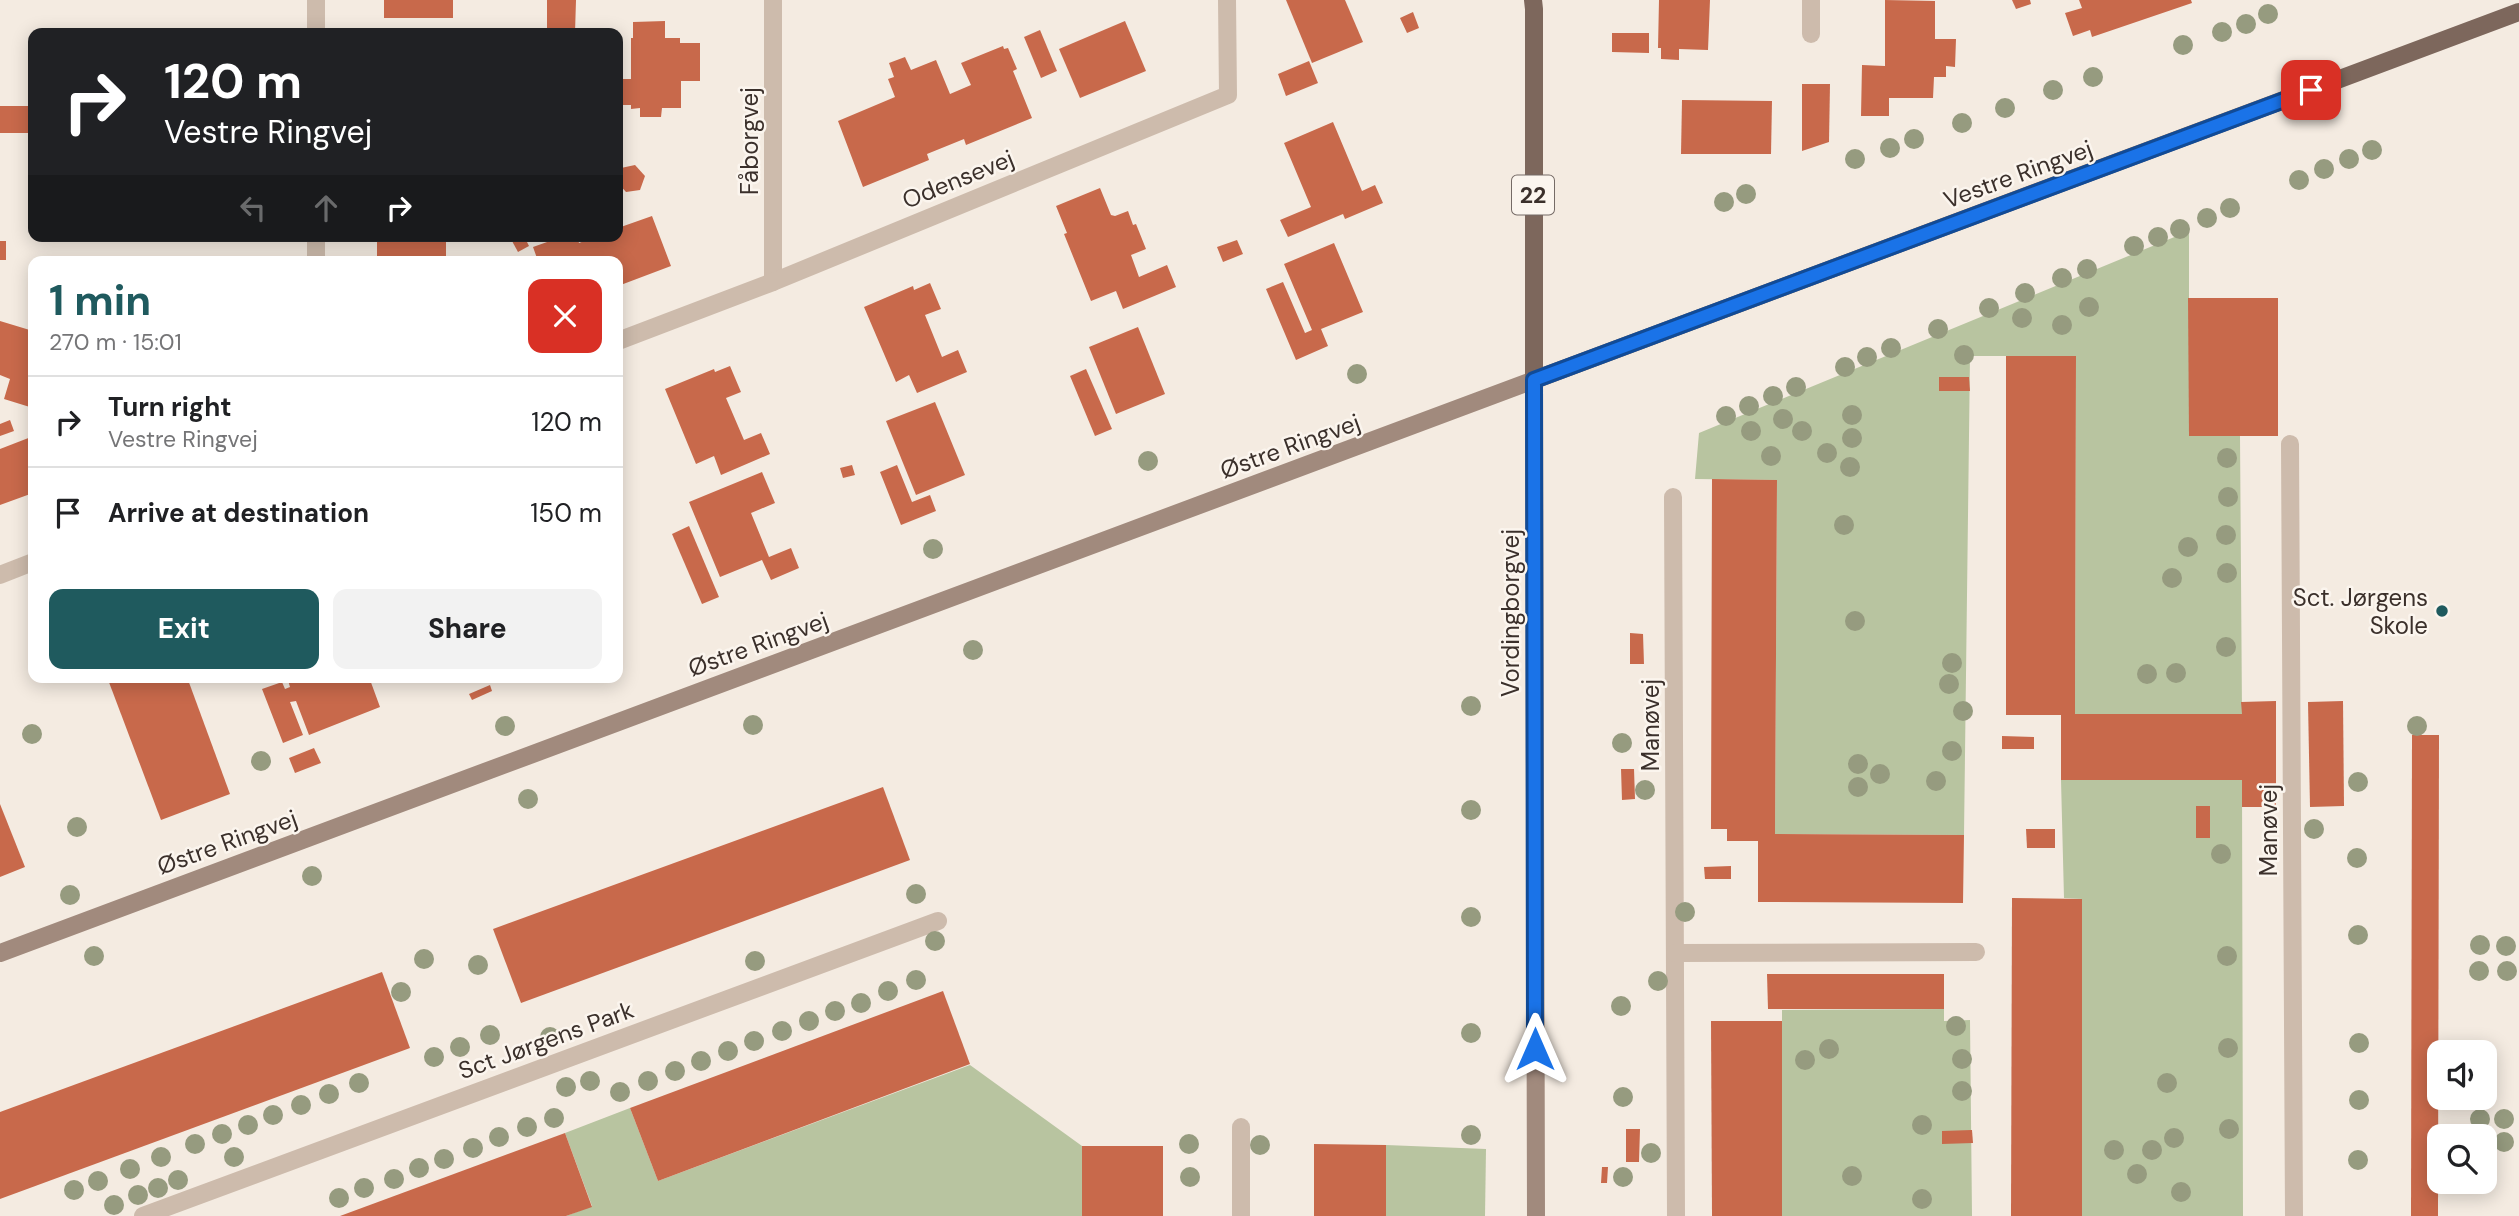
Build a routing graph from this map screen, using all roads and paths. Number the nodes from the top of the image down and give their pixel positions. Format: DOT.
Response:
graph roads {
  1 [pos="316,0"];
  2 [pos="773,0"];
  3 [pos="1227,0"];
  4 [pos="1811,0"];
  5 [pos="1535,3"];
  6 [pos="2519,12"];
  7 [pos="316,28"];
  8 [pos="1811,34"];
  9 [pos="773,282"];
  10 [pos="623,339"];
  11 [pos="1534,380"];
  12 [pos="2290,444"];
  13 [pos="1673,496"];
  14 [pos="28,564"];
  15 [pos="0,575"];
  16 [pos="939,921"];
  17 [pos="1976,952"];
  18 [pos="0,953"];
  19 [pos="1675,953"];
  20 [pos="1241,1127"];
  21 [pos="172,1211"];
  22 [pos="143,1216"];
  23 [pos="1241,1216"];
  24 [pos="1536,1216"];
  25 [pos="1676,1216"];
  26 [pos="2294,1216"];
  1 -- 7 [label="street"];
  2 -- 9 [label="street, Fåborgvej"];
  3 -- 9 [label="street, Odensevej"];
  4 -- 8 [label="street"];
  5 -- 11 [label="main road, Vordingborgvej / 22"];
  6 -- 11 [label="main road, Vestre Ringvej"];
  9 -- 10 [label="street, Odensevej"];
  11 -- 18 [label="street, Østre Ringvej"];
  11 -- 24 [label="street, Vordingborgvej"];
  12 -- 26 [label="street, Manøvej"];
  13 -- 19 [label="street, Manøvej"];
  14 -- 15 [label="street"];
  16 -- 21 [label="street, Sct Jørgens Park"];
  17 -- 19 [label="street"];
  19 -- 25 [label="street, Manøvej"];
  20 -- 23 [label="street"];
  21 -- 22 [label="street, Sct Jørgens Park"];
}
